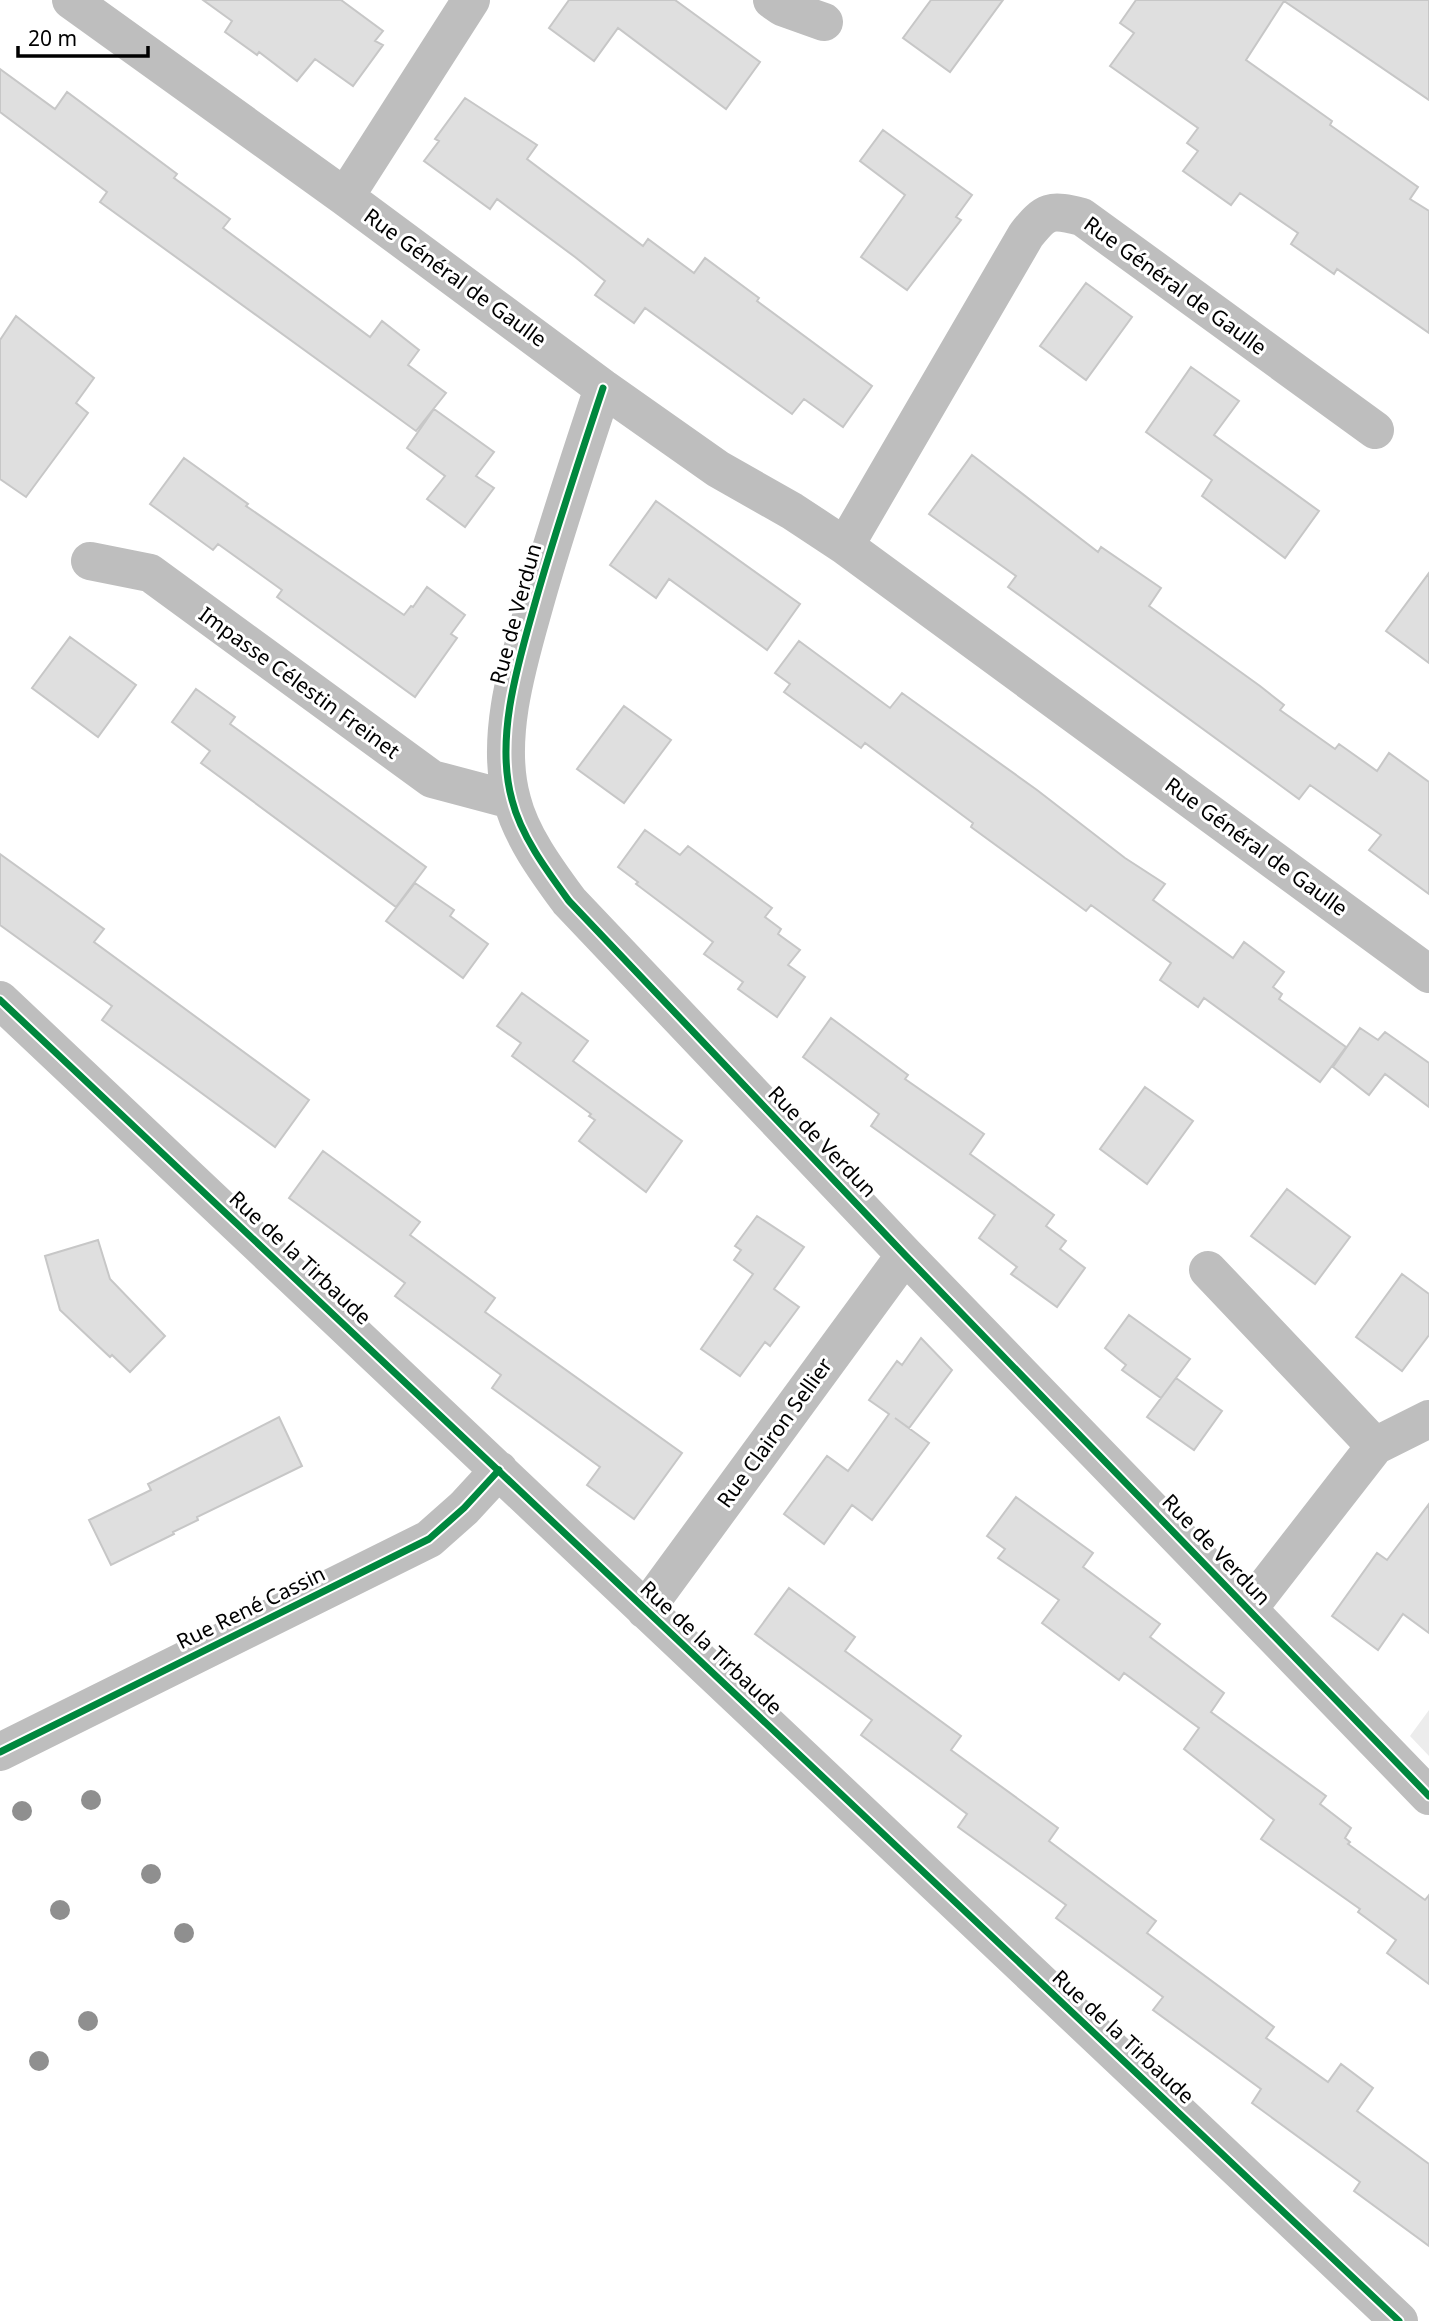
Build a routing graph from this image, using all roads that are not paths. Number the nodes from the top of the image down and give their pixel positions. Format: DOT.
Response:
graph roads {
  1 [pos="71,0"];
  2 [pos="471,0"];
  3 [pos="772,0"];
  4 [pos="824,22"];
  5 [pos="345,197"];
  6 [pos="603,388"];
  7 [pos="1375,430"];
  8 [pos="845,546"];
  9 [pos="90,561"];
  10 [pos="512,800"];
  11 [pos="1429,974"];
  12 [pos="0,1000"];
  13 [pos="905,1255"];
  14 [pos="1208,1270"];
  15 [pos="1429,1419"];
  16 [pos="1375,1446"];
  17 [pos="499,1470"];
  18 [pos="1249,1608"];
  19 [pos="645,1610"];
  20 [pos="0,1752"];
  21 [pos="1429,1796"];
  22 [pos="1399,2321"];
  1 -- 5 [label="street, Rue Général de Gaulle"];
  2 -- 5 [label="street"];
  3 -- 4 [label="street"];
  5 -- 6 [label="street, Rue Général de Gaulle"];
  6 -- 8 [label="street, Rue Général de Gaulle"];
  6 -- 10 [label="street, Rue de Verdun"];
  7 -- 8 [label="street, Rue Général de Gaulle"];
  8 -- 11 [label="street, Rue Général de Gaulle"];
  9 -- 10 [label="street, Impasse Célestin Freinet"];
  10 -- 13 [label="street, Rue de Verdun"];
  12 -- 17 [label="street, Rue de la Tirbaude"];
  13 -- 18 [label="street, Rue de Verdun"];
  13 -- 19 [label="street, Rue Clairon Sellier"];
  14 -- 16 [label="street"];
  15 -- 16 [label="street"];
  16 -- 18 [label="street"];
  17 -- 19 [label="street, Rue de la Tirbaude"];
  17 -- 20 [label="street, Rue René Cassin"];
  18 -- 21 [label="street, Rue de Verdun"];
  19 -- 22 [label="street, Rue de la Tirbaude"];
}
